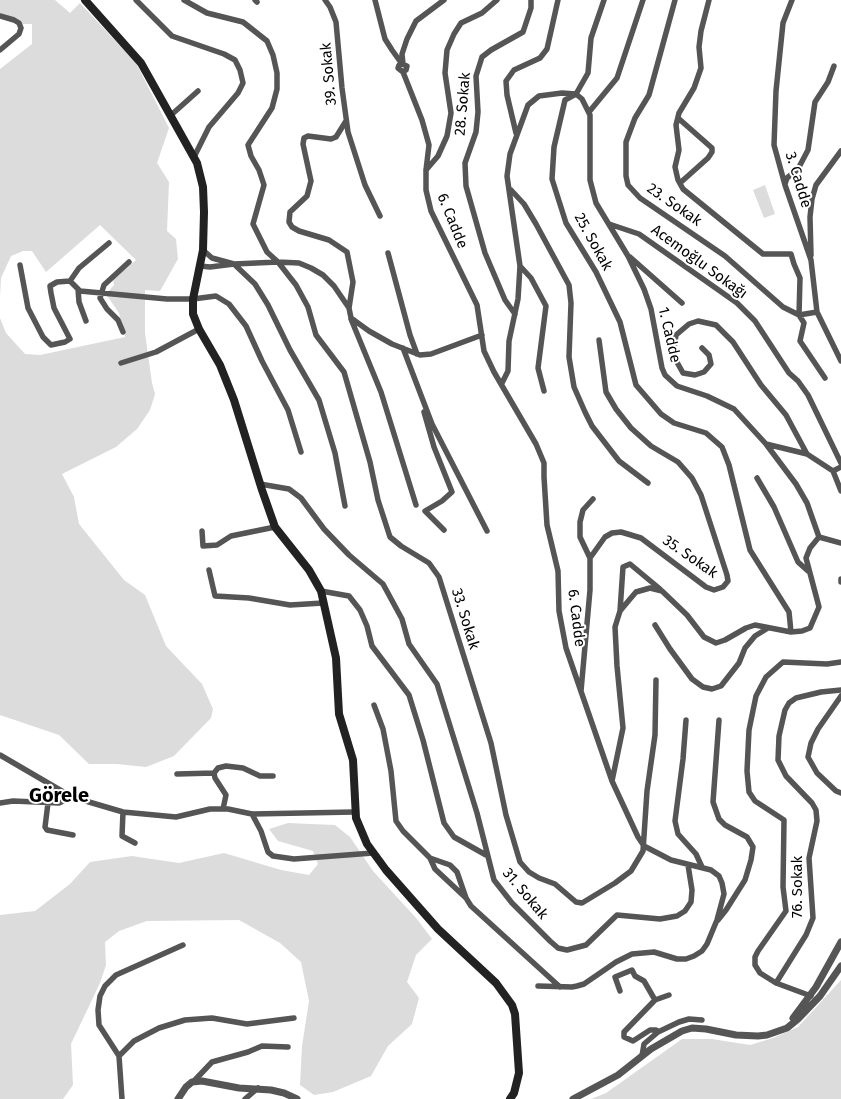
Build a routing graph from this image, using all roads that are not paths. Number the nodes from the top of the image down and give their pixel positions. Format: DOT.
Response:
graph roads {
  1 [pos="85,0"];
  2 [pos="136,0"];
  3 [pos="184,0"];
  4 [pos="325,0"];
  5 [pos="376,0"];
  6 [pos="444,0"];
  7 [pos="496,0"];
  8 [pos="531,0"];
  9 [pos="558,0"];
  10 [pos="604,0"];
  11 [pos="643,0"];
  12 [pos="675,0"];
  13 [pos="709,0"];
  14 [pos="792,0"];
  15 [pos="0,16"];
  16 [pos="0,50"];
  17 [pos="834,66"];
  18 [pos="402,67"];
  19 [pos="198,91"];
  20 [pos="576,94"];
  21 [pos="589,112"];
  22 [pos="170,116"];
  23 [pos="678,118"];
  24 [pos="346,121"];
  25 [pos="516,133"];
  26 [pos="841,151"];
  27 [pos="194,156"];
  28 [pos="426,170"];
  29 [pos="680,183"];
  30 [pos="784,185"];
  31 [pos="511,190"];
  32 [pos="380,216"];
  33 [pos="609,224"];
  34 [pos="109,243"];
  35 [pos="203,250"];
  36 [pos="388,253"];
  37 [pos="628,256"];
  38 [pos="811,260"];
  39 [pos="129,262"];
  40 [pos="278,262"];
  41 [pos="234,264"];
  42 [pos="20,265"];
  43 [pos="200,266"];
  44 [pos="520,266"];
  45 [pos="70,281"];
  46 [pos="78,289"];
  47 [pos="102,293"];
  48 [pos="193,299"];
  49 [pos="682,303"];
  50 [pos="349,308"];
  51 [pos="817,312"];
  52 [pos="514,314"];
  53 [pos="799,315"];
  54 [pos="351,318"];
  55 [pos="86,322"];
  56 [pos="199,329"];
  57 [pos="123,332"];
  58 [pos="482,335"];
  59 [pos="599,340"];
  60 [pos="403,348"];
  61 [pos="702,348"];
  62 [pos="417,354"];
  63 [pos="841,360"];
  64 [pos="121,363"];
  65 [pos="825,378"];
  66 [pos="502,383"];
  67 [pos="417,387"];
  68 [pos="544,391"];
  69 [pos="766,444"];
  70 [pos="302,452"];
  71 [pos="807,454"];
  72 [pos="841,463"];
  73 [pos="841,467"];
  74 [pos="834,471"];
  75 [pos="757,478"];
  76 [pos="648,483"];
  77 [pos="260,484"];
  78 [pos="841,491"];
  79 [pos="593,499"];
  80 [pos="416,505"];
  81 [pos="345,506"];
  82 [pos="275,527"];
  83 [pos="444,530"];
  84 [pos="486,531"];
  85 [pos="202,532"];
  86 [pos="819,538"];
  87 [pos="841,543"];
  88 [pos="590,558"];
  89 [pos="210,570"];
  90 [pos="808,571"];
  91 [pos="321,591"];
  92 [pos="662,591"];
  93 [pos="323,603"];
  94 [pos="620,610"];
  95 [pos="655,625"];
  96 [pos="768,628"];
  97 [pos="791,632"];
  98 [pos="841,662"];
  99 [pos="656,680"];
  100 [pos="841,690"];
  101 [pos="581,693"];
  102 [pos="841,696"];
  103 [pos="374,705"];
  104 [pos="686,720"];
  105 [pos="719,720"];
  106 [pos="0,755"];
  107 [pos="214,773"];
  108 [pos="177,774"];
  109 [pos="273,776"];
  110 [pos="612,781"];
  111 [pos="841,793"];
  112 [pos="72,797"];
  113 [pos="0,803"];
  114 [pos="48,803"];
  115 [pos="223,809"];
  116 [pos="123,812"];
  117 [pos="354,812"];
  118 [pos="252,814"];
  119 [pos="73,835"];
  120 [pos="135,843"];
  121 [pos="644,846"];
  122 [pos="373,853"];
  123 [pos="486,855"];
  124 [pos="430,858"];
  125 [pos="688,864"];
  126 [pos="702,867"];
  127 [pos="466,898"];
  128 [pos="717,920"];
  129 [pos="841,942"];
  130 [pos="183,945"];
  131 [pos="841,966"];
  132 [pos="776,983"];
  133 [pos="538,986"];
  134 [pos="560,987"];
  135 [pos="620,991"];
  136 [pos="669,995"];
  137 [pos="811,996"];
  138 [pos="655,1000"];
  139 [pos="294,1018"];
  140 [pos="702,1020"];
  141 [pos="658,1032"];
  142 [pos="747,1036"];
  143 [pos="288,1047"];
  144 [pos="119,1056"];
  145 [pos="642,1056"];
  146 [pos="194,1082"];
  147 [pos="258,1088"];
  148 [pos="122,1099"];
  149 [pos="178,1099"];
  150 [pos="245,1099"];
  151 [pos="297,1099"];
  152 [pos="510,1099"];
  153 [pos="573,1099"];
  1 -- 22 [label="main road"];
  2 -- 27 [label="street"];
  3 -- 40 [label="street"];
  4 -- 24 [label="street, 39. Sokak"];
  5 -- 18 [label="street, 6. Cadde"];
  6 -- 18 [label="street"];
  7 -- 28 [label="street"];
  8 -- 52 [label="street, 28. Sokak"];
  9 -- 25 [label="street"];
  10 -- 20 [label="street"];
  11 -- 21 [label="street"];
  12 -- 53 [label="street, 23. Sokak"];
  13 -- 23 [label="street"];
  14 -- 30 [label="street, 3. Cadde"];
  15 -- 16 [label="street"];
  17 -- 30 [label="street"];
  18 -- 28 [label="street, 6. Cadde"];
  19 -- 22 [label="street"];
  20 -- 21 [label="street"];
  20 -- 25 [label="street"];
  20 -- 97 [label="street, 25. Sokak"];
  21 -- 33 [label="street, 1. Cadde"];
  22 -- 27 [label="main road"];
  23 -- 29 [label="street"];
  23 -- 29 [label="street"];
  24 -- 32 [label="street"];
  24 -- 50 [label="street, 39. Sokak"];
  25 -- 31 [label="street"];
  26 -- 38 [label="street"];
  27 -- 35 [label="main road"];
  28 -- 58 [label="street, 6. Cadde"];
  29 -- 53 [label="street"];
  30 -- 38 [label="street, 3. Cadde"];
  31 -- 44 [label="street"];
  31 -- 76 [label="street"];
  33 -- 37 [label="street, 1. Cadde"];
  33 -- 72 [label="street, Acemoğlu Sokağı"];
  34 -- 45 [label="street"];
  35 -- 41 [label="street"];
  35 -- 43 [label="main road"];
  36 -- 62 [label="street"];
  37 -- 49 [label="street"];
  37 -- 69 [label="street, 1. Cadde"];
  38 -- 51 [label="street, 3. Cadde"];
  39 -- 47 [label="street"];
  40 -- 41 [label="street"];
  40 -- 50 [label="street"];
  40 -- 121 [label="street, 33. Sokak"];
  41 -- 43 [label="street"];
  41 -- 81 [label="street"];
  42 -- 45 [label="street"];
  43 -- 48 [label="main road"];
  44 -- 52 [label="street"];
  44 -- 68 [label="street"];
  45 -- 46 [label="street"];
  46 -- 47 [label="street"];
  46 -- 55 [label="street"];
  47 -- 48 [label="street"];
  47 -- 57 [label="street"];
  48 -- 56 [label="main road"];
  48 -- 70 [label="street"];
  50 -- 54 [label="street"];
  51 -- 53 [label="street"];
  51 -- 63 [label="street, 3. Cadde"];
  52 -- 66 [label="street"];
  53 -- 65 [label="street"];
  54 -- 60 [label="street"];
  54 -- 80 [label="street"];
  56 -- 64 [label="street"];
  56 -- 77 [label="main road"];
  58 -- 62 [label="street"];
  58 -- 66 [label="street, 6. Cadde"];
  59 -- 88 [label="street, 35. Sokak"];
  60 -- 62 [label="street"];
  60 -- 67 [label="street"];
  61 -- 71 [label="street"];
  66 -- 101 [label="street, 6. Cadde"];
  67 -- 83 [label="street"];
  67 -- 84 [label="street"];
  69 -- 71 [label="street"];
  69 -- 86 [label="street, 1. Cadde"];
  71 -- 74 [label="street"];
  73 -- 74 [label="street"];
  74 -- 78 [label="street"];
  75 -- 90 [label="street"];
  77 -- 82 [label="main road"];
  77 -- 123 [label="street, 31. Sokak"];
  79 -- 88 [label="street"];
  82 -- 85 [label="street"];
  82 -- 91 [label="main road"];
  86 -- 87 [label="street"];
  86 -- 90 [label="street"];
  88 -- 101 [label="street"];
  89 -- 93 [label="street"];
  90 -- 97 [label="street"];
  91 -- 93 [label="main road"];
  91 -- 123 [label="street"];
  92 -- 94 [label="street"];
  92 -- 94 [label="street"];
  92 -- 96 [label="street"];
  93 -- 117 [label="main road"];
  94 -- 110 [label="street"];
  95 -- 96 [label="street"];
  96 -- 97 [label="street"];
  98 -- 132 [label="street"];
  99 -- 121 [label="street"];
  100 -- 132 [label="street, 76. Sokak"];
  101 -- 110 [label="street, 6. Cadde"];
  102 -- 111 [label="street"];
  103 -- 124 [label="street"];
  104 -- 126 [label="street"];
  105 -- 128 [label="street"];
  106 -- 112 [label="street"];
  107 -- 108 [label="street"];
  107 -- 109 [label="street"];
  107 -- 115 [label="street"];
  110 -- 121 [label="street, 6. Cadde"];
  112 -- 114 [label="street"];
  112 -- 116 [label="street"];
  113 -- 114 [label="street"];
  114 -- 119 [label="street"];
  115 -- 116 [label="street"];
  115 -- 118 [label="street"];
  116 -- 120 [label="street"];
  117 -- 118 [label="street"];
  117 -- 122 [label="main road"];
  118 -- 122 [label="street"];
  121 -- 125 [label="street"];
  122 -- 152 [label="main road"];
  123 -- 125 [label="street, 31. Sokak"];
  124 -- 127 [label="street"];
  124 -- 127 [label="street"];
  125 -- 126 [label="street"];
  126 -- 128 [label="street"];
  127 -- 134 [label="street"];
  128 -- 134 [label="street"];
  129 -- 137 [label="street"];
  130 -- 144 [label="street"];
  131 -- 142 [label="street"];
  132 -- 137 [label="street"];
  133 -- 134 [label="street"];
  135 -- 138 [label="street"];
  136 -- 138 [label="street"];
  137 -- 142 [label="street"];
  138 -- 141 [label="street"];
  139 -- 144 [label="street"];
  140 -- 141 [label="street"];
  141 -- 145 [label="street"];
  142 -- 145 [label="street"];
  143 -- 146 [label="street"];
  144 -- 148 [label="street"];
  145 -- 153 [label="street"];
  146 -- 147 [label="street"];
  146 -- 149 [label="street"];
  147 -- 150 [label="street"];
  147 -- 151 [label="street"];
}
